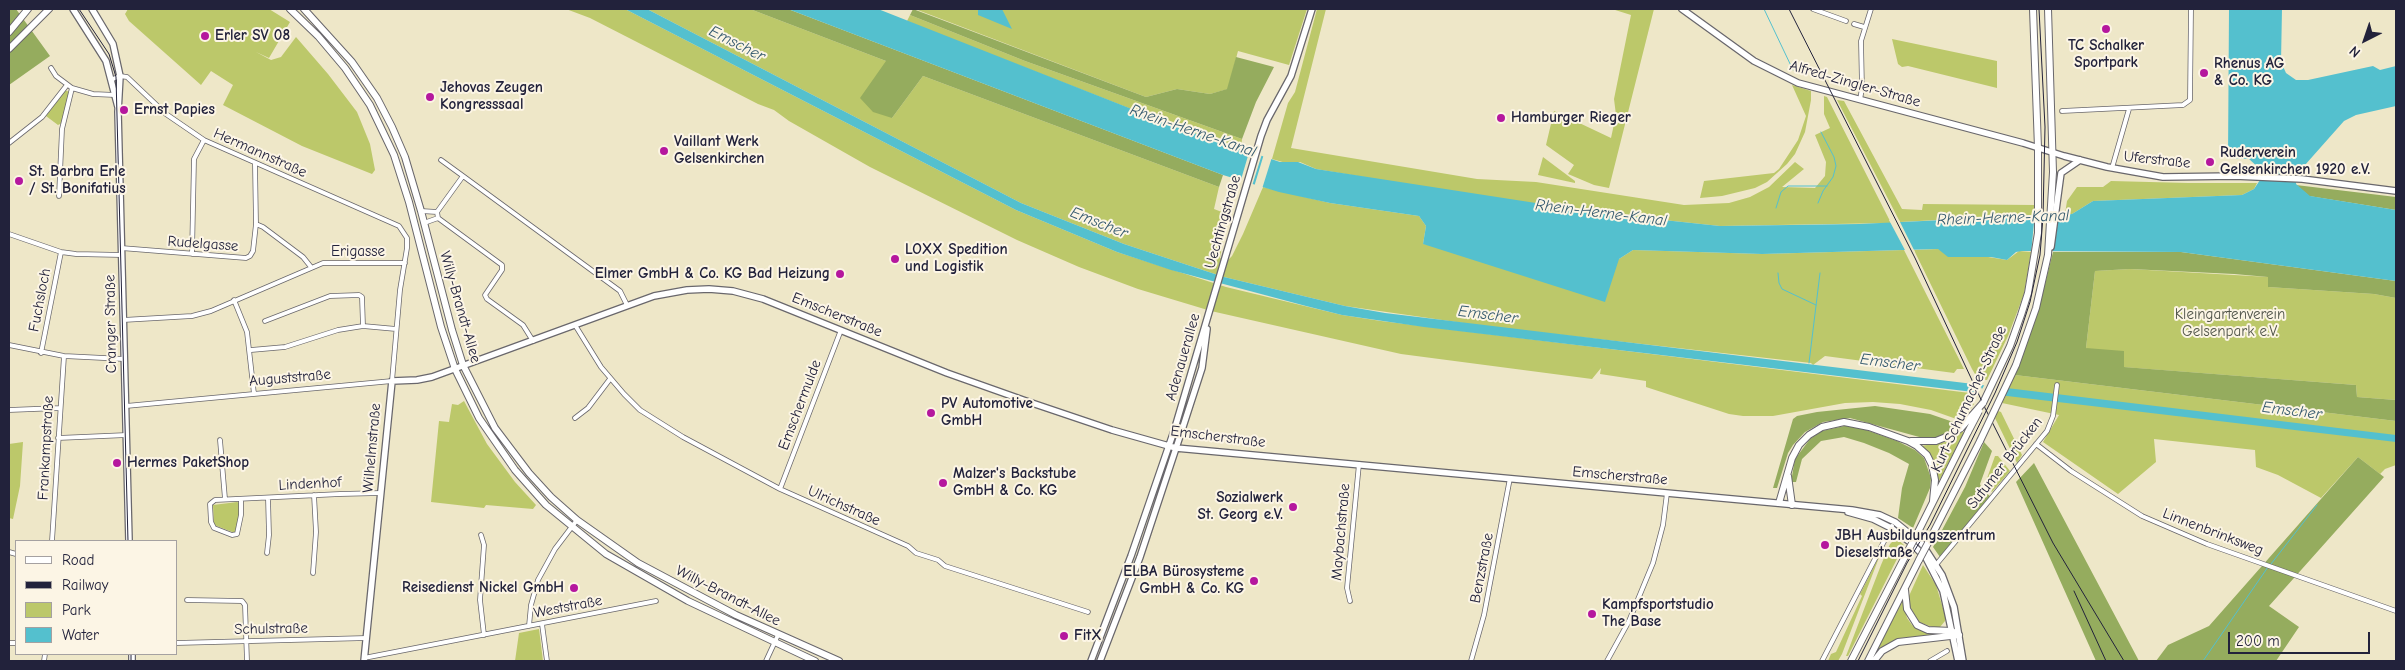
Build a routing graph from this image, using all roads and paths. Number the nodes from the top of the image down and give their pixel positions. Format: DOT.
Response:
graph roads {
  1 [pos="28,9"];
  2 [pos="54,9"];
  3 [pos="72,9"];
  4 [pos="92,9"];
  5 [pos="290,9"];
  6 [pos="305,9"];
  7 [pos="1312,9"];
  8 [pos="1682,9"];
  9 [pos="1813,9"];
  10 [pos="1870,9"];
  11 [pos="2033,9"];
  12 [pos="2048,9"];
  13 [pos="2191,9"];
  14 [pos="47,10"];
  15 [pos="299,16"];
  16 [pos="1846,21"];
  17 [pos="1854,24"];
  18 [pos="1864,27"];
  19 [pos="9,32"];
  20 [pos="9,49"];
  21 [pos="51,68"];
  22 [pos="120,76"];
  23 [pos="112,79"];
  24 [pos="67,85"];
  25 [pos="72,88"];
  26 [pos="117,95"];
  27 [pos="1860,101"];
  28 [pos="2129,109"];
  29 [pos="2062,111"];
  30 [pos="204,140"];
  31 [pos="9,143"];
  32 [pos="2038,148"];
  33 [pos="2053,153"];
  34 [pos="441,160"];
  35 [pos="2080,160"];
  36 [pos="255,164"];
  37 [pos="2112,168"];
  38 [pos="463,176"];
  39 [pos="2396,191"];
  40 [pos="59,196"];
  41 [pos="2055,209"];
  42 [pos="421,212"];
  43 [pos="437,212"];
  44 [pos="438,218"];
  45 [pos="424,223"];
  46 [pos="256,224"];
  47 [pos="9,234"];
  48 [pos="407,238"];
  49 [pos="121,248"];
  50 [pos="61,252"];
  51 [pos="192,254"];
  52 [pos="122,255"];
  53 [pos="405,264"];
  54 [pos="311,267"];
  55 [pos="234,300"];
  56 [pos="1212,302"];
  57 [pos="627,305"];
  58 [pos="123,320"];
  59 [pos="266,321"];
  60 [pos="575,325"];
  61 [pos="363,326"];
  62 [pos="396,329"];
  63 [pos="840,330"];
  64 [pos="533,341"];
  65 [pos="9,345"];
  66 [pos="251,350"];
  67 [pos="41,353"];
  68 [pos="64,356"];
  69 [pos="124,359"];
  70 [pos="463,366"];
  71 [pos="455,369"];
  72 [pos="610,379"];
  73 [pos="392,381"];
  74 [pos="2057,385"];
  75 [pos="254,394"];
  76 [pos="1983,403"];
  77 [pos="126,406"];
  78 [pos="59,408"];
  79 [pos="9,410"];
  80 [pos="575,418"];
  81 [pos="127,434"];
  82 [pos="58,438"];
  83 [pos="220,440"];
  84 [pos="1908,440"];
  85 [pos="2036,444"];
  86 [pos="1168,446"];
  87 [pos="1176,448"];
  88 [pos="1359,464"];
  89 [pos="1788,472"];
  90 [pos="1510,478"];
  91 [pos="780,489"];
  92 [pos="381,493"];
  93 [pos="1667,493"];
  94 [pos="314,495"];
  95 [pos="268,498"];
  96 [pos="225,499"];
  97 [pos="241,499"];
  98 [pos="1933,501"];
  99 [pos="1779,503"];
  100 [pos="1792,504"];
  101 [pos="577,520"];
  102 [pos="1893,525"];
  103 [pos="571,527"];
  104 [pos="481,535"];
  105 [pos="52,540"];
  106 [pos="129,540"];
  107 [pos="267,553"];
  108 [pos="1934,566"];
  109 [pos="313,573"];
  110 [pos="1905,588"];
  111 [pos="187,600"];
  112 [pos="656,601"];
  113 [pos="1350,601"];
  114 [pos="2396,611"];
  115 [pos="1088,612"];
  116 [pos="542,624"];
  117 [pos="529,626"];
  118 [pos="484,634"];
  119 [pos="1955,634"];
  120 [pos="778,635"];
  121 [pos="367,638"];
  122 [pos="247,641"];
  123 [pos="178,643"];
  124 [pos="774,643"];
  125 [pos="1947,651"];
  126 [pos="364,660"];
  127 [pos="247,661"];
  128 [pos="547,661"];
  129 [pos="766,661"];
  130 [pos="815,661"];
  131 [pos="839,661"];
  132 [pos="1091,661"];
  133 [pos="1100,661"];
  134 [pos="1471,661"];
  135 [pos="1607,661"];
  136 [pos="1822,661"];
  137 [pos="1851,661"];
  138 [pos="1868,661"];
  139 [pos="1874,661"];
  140 [pos="1930,661"];
  141 [pos="1958,661"];
  142 [pos="1963,661"];
  1 -- 19 [label="main road"];
  2 -- 14 [label="main road"];
  3 -- 23 [label="street, Cranger Straße"];
  4 -- 22 [label="street, Cranger Straße"];
  5 -- 15 [label="main road, Willy-Brandt-Allee"];
  6 -- 15 [label="street, Willy-Brandt-Allee"];
  6 -- 42 [label="main road, Willy-Brandt-Allee"];
  7 -- 56 [label="street, Uechtingstraße"];
  8 -- 27 [label="street, Alfred-Zingler-Straße"];
  9 -- 16 [label="street"];
  10 -- 18 [label="street"];
  11 -- 32 [label="main road, Kurt-Schumacher-Straße"];
  12 -- 33 [label="main road, Kurt-Schumacher-Straße"];
  13 -- 28 [label="street"];
  14 -- 20 [label="main road"];
  15 -- 71 [label="main road, Willy-Brandt-Allee"];
  17 -- 18 [label="street"];
  18 -- 27 [label="street"];
  21 -- 24 [label="street"];
  22 -- 23 [label="street"];
  22 -- 26 [label="street, Cranger Straße"];
  22 -- 30 [label="street, Hermannstraße"];
  23 -- 26 [label="street, Cranger Straße"];
  24 -- 25 [label="street"];
  24 -- 31 [label="street"];
  25 -- 26 [label="street"];
  25 -- 40 [label="street"];
  26 -- 49 [label="street, Cranger Straße"];
  27 -- 32 [label="street, Alfred-Zingler-Straße"];
  28 -- 29 [label="street"];
  28 -- 37 [label="street"];
  30 -- 36 [label="street, Hermannstraße"];
  30 -- 51 [label="street"];
  32 -- 33 [label="street, Uferstraße"];
  32 -- 76 [label="main road, Kurt-Schumacher-Straße"];
  33 -- 35 [label="street, Uferstraße"];
  33 -- 41 [label="main road, Kurt-Schumacher-Straße"];
  34 -- 38 [label="street"];
  35 -- 37 [label="street, Uferstraße"];
  35 -- 41 [label="street"];
  36 -- 46 [label="street, Rudelgasse"];
  36 -- 48 [label="street, Hermannstraße"];
  37 -- 39 [label="street, Uferstraße"];
  38 -- 43 [label="street"];
  38 -- 57 [label="street"];
  41 -- 110 [label="main road, Kurt-Schumacher-Straße, bridge"];
  42 -- 43 [label="street"];
  42 -- 45 [label="main road, Willy-Brandt-Allee"];
  43 -- 44 [label="street"];
  44 -- 45 [label="street"];
  44 -- 64 [label="street"];
  45 -- 70 [label="main road, Willy-Brandt-Allee"];
  46 -- 51 [label="street, Rudelgasse"];
  46 -- 54 [label="street"];
  47 -- 50 [label="street"];
  48 -- 53 [label="street, Wilhelmstraße"];
  49 -- 51 [label="street, Rudelgasse"];
  49 -- 52 [label="street, Cranger Straße"];
  50 -- 52 [label="street"];
  50 -- 67 [label="street, Fuchsloch"];
  52 -- 58 [label="street, Cranger Straße"];
  53 -- 54 [label="street, Erigasse"];
  53 -- 62 [label="street, Wilhelmstraße"];
  54 -- 55 [label="street, Erigasse"];
  55 -- 58 [label="street, Erigasse"];
  55 -- 66 [label="street"];
  56 -- 86 [label="street, Adenauerallee"];
  56 -- 87 [label="street, Adenauerallee"];
  57 -- 60 [label="street, Emscherstraße"];
  57 -- 63 [label="street, Emscherstraße"];
  58 -- 69 [label="street, Cranger Straße"];
  59 -- 61 [label="street"];
  60 -- 64 [label="street, Emscherstraße"];
  60 -- 72 [label="street, Ulrichstraße"];
  61 -- 62 [label="street"];
  61 -- 66 [label="street"];
  62 -- 73 [label="street, Wilhelmstraße"];
  63 -- 86 [label="street, Emscherstraße"];
  63 -- 91 [label="street, Emschermulde"];
  64 -- 70 [label="street, Emscherstraße"];
  65 -- 67 [label="street"];
  66 -- 75 [label="street"];
  67 -- 68 [label="street"];
  68 -- 69 [label="street"];
  68 -- 78 [label="street, Frankampstraße"];
  69 -- 77 [label="street, Cranger Straße"];
  70 -- 71 [label="street, Emscherstraße"];
  70 -- 101 [label="main road, Willy-Brandt-Allee"];
  71 -- 73 [label="street, Auguststraße"];
  71 -- 103 [label="main road, Willy-Brandt-Allee"];
  72 -- 80 [label="street"];
  72 -- 91 [label="street, Ulrichstraße"];
  73 -- 75 [label="street, Auguststraße"];
  73 -- 92 [label="street, Wilhelmstraße"];
  74 -- 85 [label="street, Sutumer Brücken"];
  75 -- 77 [label="street, Auguststraße"];
  76 -- 84 [label="main road, bridge"];
  76 -- 98 [label="main road, Kurt-Schumacher-Straße, bridge"];
  77 -- 81 [label="street, Cranger Straße"];
  78 -- 79 [label="street"];
  78 -- 82 [label="street, Frankampstraße"];
  81 -- 82 [label="street"];
  81 -- 106 [label="street, Cranger Straße"];
  82 -- 105 [label="street, Frankampstraße"];
  83 -- 96 [label="street"];
  84 -- 89 [label="main road"];
  84 -- 98 [label="main road"];
  85 -- 108 [label="street, Sutumer Brücken"];
  85 -- 114 [label="street, Linnenbrinksweg"];
  86 -- 87 [label="street, Emscherstraße"];
  86 -- 132 [label="street, Adenauerallee"];
  87 -- 88 [label="street, Emscherstraße"];
  87 -- 133 [label="street, Adenauerallee"];
  88 -- 90 [label="street, Emscherstraße"];
  88 -- 113 [label="street, Maybachstraße"];
  89 -- 99 [label="main road"];
  89 -- 100 [label="main road"];
  90 -- 93 [label="street, Emscherstraße"];
  90 -- 134 [label="street, Benzstraße"];
  91 -- 115 [label="street, Ulrichstraße"];
  92 -- 94 [label="street, Lindenhof"];
  92 -- 121 [label="street, Wilhelmstraße"];
  93 -- 99 [label="street, Emscherstraße"];
  93 -- 135 [label="street"];
  94 -- 95 [label="street, Lindenhof"];
  94 -- 109 [label="street"];
  95 -- 97 [label="street, Lindenhof"];
  95 -- 107 [label="street"];
  96 -- 97 [label="street, Lindenhof"];
  96 -- 97 [label="street"];
  98 -- 137 [label="main road, Kurt-Schumacher-Straße, bridge"];
  99 -- 100 [label="street, Emscherstraße"];
  100 -- 102 [label="street, Emscherstraße"];
  101 -- 103 [label="street"];
  101 -- 120 [label="main road, Willy-Brandt-Allee"];
  102 -- 108 [label="street, Emscherstraße"];
  102 -- 136 [label="street"];
  103 -- 117 [label="street"];
  103 -- 124 [label="main road, Willy-Brandt-Allee"];
  104 -- 118 [label="street"];
  108 -- 119 [label="street, Emscherstraße"];
  110 -- 119 [label="main road"];
  110 -- 138 [label="main road, Kurt-Schumacher-Straße"];
  111 -- 122 [label="street"];
  112 -- 116 [label="street, Weststraße"];
  116 -- 117 [label="street, Weststraße"];
  116 -- 128 [label="street"];
  117 -- 118 [label="street, Weststraße"];
  118 -- 126 [label="street, Weststraße"];
  119 -- 139 [label="main road"];
  119 -- 141 [label="street"];
  119 -- 142 [label="street"];
  120 -- 124 [label="street"];
  120 -- 131 [label="main road, Willy-Brandt-Allee"];
  121 -- 122 [label="street, Schulstraße"];
  121 -- 126 [label="street, Wilhelmstraße"];
  122 -- 123 [label="street, Schulstraße"];
  122 -- 127 [label="street"];
  124 -- 129 [label="street"];
  124 -- 130 [label="main road, Willy-Brandt-Allee"];
  125 -- 140 [label="street"];
}
